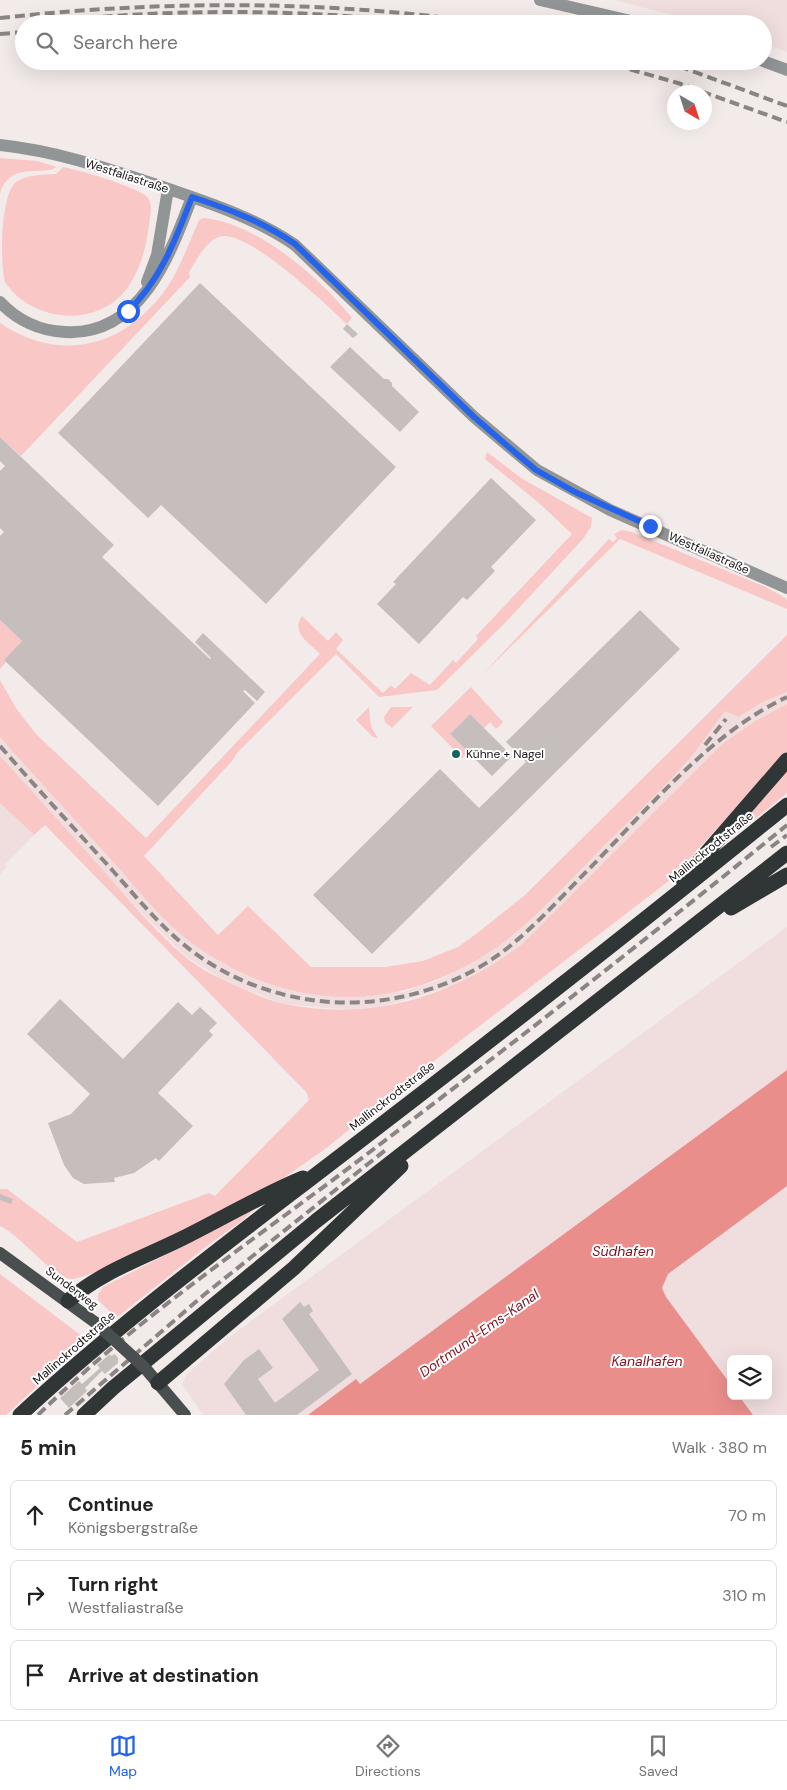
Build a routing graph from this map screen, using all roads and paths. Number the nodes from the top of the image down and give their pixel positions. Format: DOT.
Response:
graph roads {
  1 [pos="540,0"];
  2 [pos="605,15"];
  3 [pos="772,64"];
  4 [pos="787,70"];
  5 [pos="0,145"];
  6 [pos="168,189"];
  7 [pos="192,197"];
  8 [pos="140,298"];
  9 [pos="0,302"];
  10 [pos="787,588"];
  11 [pos="787,760"];
  12 [pos="787,806"];
  13 [pos="787,853"];
  14 [pos="787,875"];
  15 [pos="659,908"];
  16 [pos="680,938"];
  17 [pos="443,1124"];
  18 [pos="323,1170"];
  19 [pos="0,1254"];
  20 [pos="68,1301"];
  21 [pos="158,1383"];
  22 [pos="20,1415"];
  23 [pos="84,1415"];
  24 [pos="185,1415"];
  1 -- 2 [label="street"];
  3 -- 4 [label="street"];
  5 -- 6 [label="street, Westfaliastraße"];
  6 -- 7 [label="street, Westfaliastraße"];
  6 -- 8 [label="street"];
  7 -- 8 [label="street"];
  7 -- 10 [label="street, Westfaliastraße"];
  8 -- 9 [label="street"];
  11 -- 15 [label="highway"];
  12 -- 15 [label="highway, Mallinckrodtstraße"];
  13 -- 16 [label="highway"];
  14 -- 16 [label="highway"];
  15 -- 18 [label="highway, Mallinckrodtstraße"];
  16 -- 17 [label="highway"];
  17 -- 21 [label="highway"];
  17 -- 23 [label="highway"];
  18 -- 20 [label="highway"];
  18 -- 22 [label="highway, Mallinckrodtstraße"];
  19 -- 20 [label="main road, Sunderweg"];
  20 -- 21 [label="main road, Sunderweg, bridge"];
  21 -- 24 [label="main road, Sunderweg"];
}
